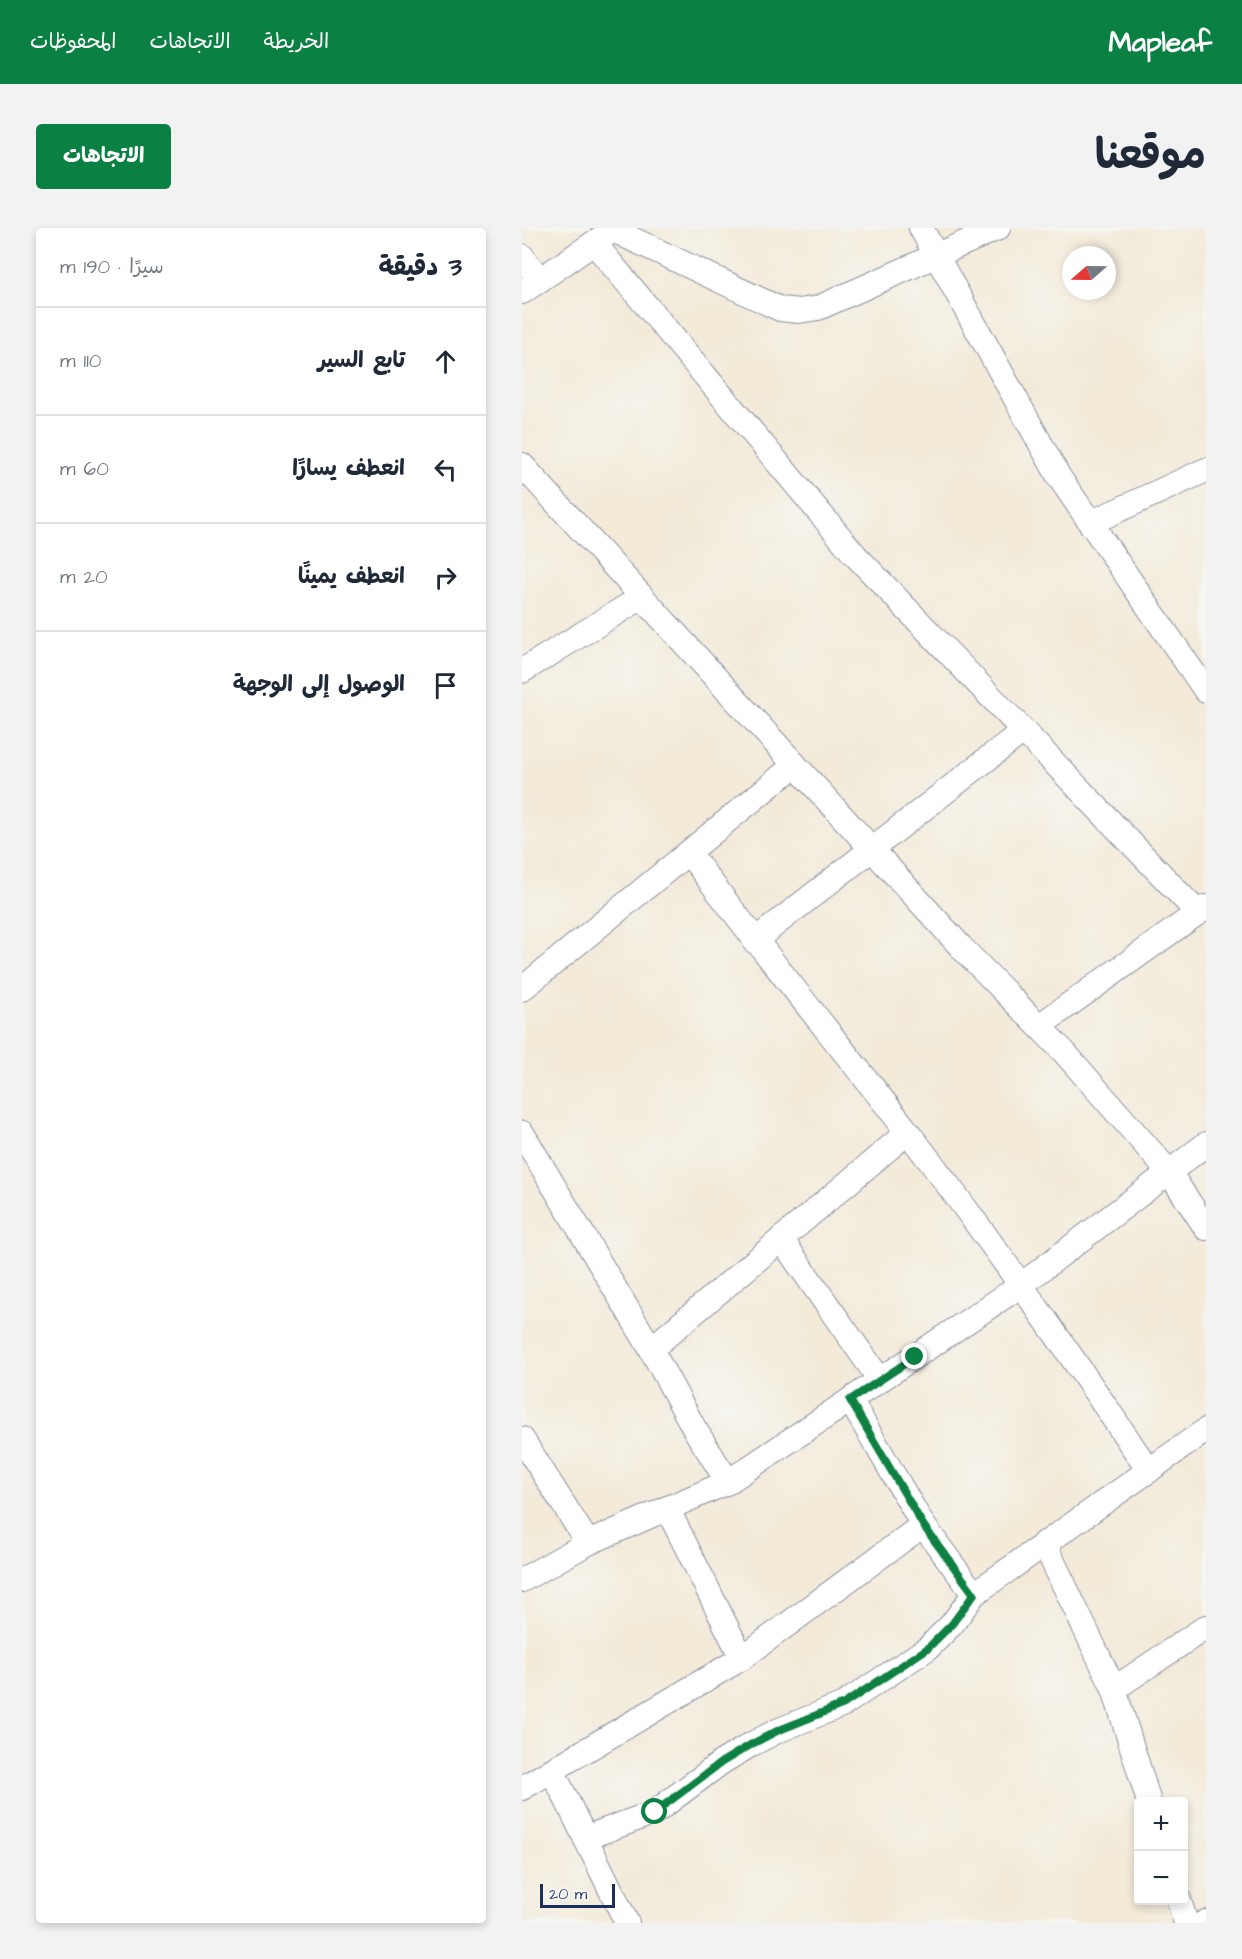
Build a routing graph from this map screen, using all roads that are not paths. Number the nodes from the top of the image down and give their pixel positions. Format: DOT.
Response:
graph roads {
  1 [pos="921,228"];
  2 [pos="998,228"];
  3 [pos="608,234"];
  4 [pos="522,256"];
  5 [pos="936,256"];
  6 [pos="531,286"];
  7 [pos="522,465"];
  8 [pos="1206,470"];
  9 [pos="1090,523"];
  10 [pos="642,597"];
  11 [pos="522,671"];
  12 [pos="1206,691"];
  13 [pos="1023,731"];
  14 [pos="795,765"];
  15 [pos="872,849"];
  16 [pos="688,853"];
  17 [pos="1202,910"];
  18 [pos="754,941"];
  19 [pos="522,989"];
  20 [pos="1039,1026"];
  21 [pos="908,1132"];
  22 [pos="522,1133"];
  23 [pos="1206,1144"];
  24 [pos="1169,1172"];
  25 [pos="1206,1228"];
  26 [pos="781,1239"];
  27 [pos="1020,1286"];
  28 [pos="651,1349"];
  29 [pos="880,1380"];
  30 [pos="850,1400"];
  31 [pos="1206,1430"];
  32 [pos="522,1439"];
  33 [pos="1149,1471"];
  34 [pos="728,1482"];
  35 [pos="667,1508"];
  36 [pos="923,1525"];
  37 [pos="588,1543"];
  38 [pos="1044,1543"];
  39 [pos="522,1580"];
  40 [pos="974,1594"];
  41 [pos="1206,1627"];
  42 [pos="742,1658"];
  43 [pos="1114,1689"];
  44 [pos="552,1770"];
  45 [pos="522,1788"];
  46 [pos="1147,1797"];
  47 [pos="585,1838"];
  48 [pos="1181,1905"];
  49 [pos="627,1923"];
  50 [pos="1186,1923"];
  1 -- 5 [label="street"];
  2 -- 5 [label="street"];
  3 -- 5 [label="street"];
  3 -- 6 [label="street"];
  3 -- 13 [label="street"];
  4 -- 6 [label="street"];
  5 -- 9 [label="street"];
  7 -- 10 [label="street"];
  8 -- 9 [label="street"];
  9 -- 12 [label="street"];
  10 -- 11 [label="street"];
  10 -- 14 [label="street"];
  13 -- 15 [label="street"];
  13 -- 17 [label="street"];
  14 -- 15 [label="street"];
  14 -- 16 [label="street"];
  15 -- 18 [label="street"];
  15 -- 20 [label="street"];
  16 -- 18 [label="street"];
  16 -- 19 [label="street"];
  17 -- 20 [label="street"];
  18 -- 21 [label="street"];
  20 -- 24 [label="street"];
  21 -- 26 [label="street"];
  21 -- 27 [label="street"];
  22 -- 28 [label="street"];
  23 -- 24 [label="street"];
  24 -- 25 [label="street"];
  24 -- 27 [label="street"];
  26 -- 28 [label="street"];
  26 -- 29 [label="street"];
  27 -- 29 [label="street"];
  27 -- 33 [label="street"];
  28 -- 34 [label="street"];
  29 -- 30 [label="street"];
  30 -- 34 [label="street"];
  30 -- 36 [label="street"];
  31 -- 33 [label="street"];
  32 -- 37 [label="street"];
  33 -- 38 [label="street"];
  34 -- 35 [label="street"];
  35 -- 37 [label="street"];
  35 -- 42 [label="street"];
  36 -- 40 [label="street"];
  36 -- 42 [label="street"];
  37 -- 39 [label="street"];
  38 -- 40 [label="street"];
  38 -- 43 [label="street"];
  40 -- 47 [label="street"];
  41 -- 43 [label="street"];
  42 -- 44 [label="street"];
  43 -- 46 [label="street"];
  44 -- 45 [label="street"];
  44 -- 47 [label="street"];
  47 -- 49 [label="street"];
  48 -- 50 [label="street"];
}
